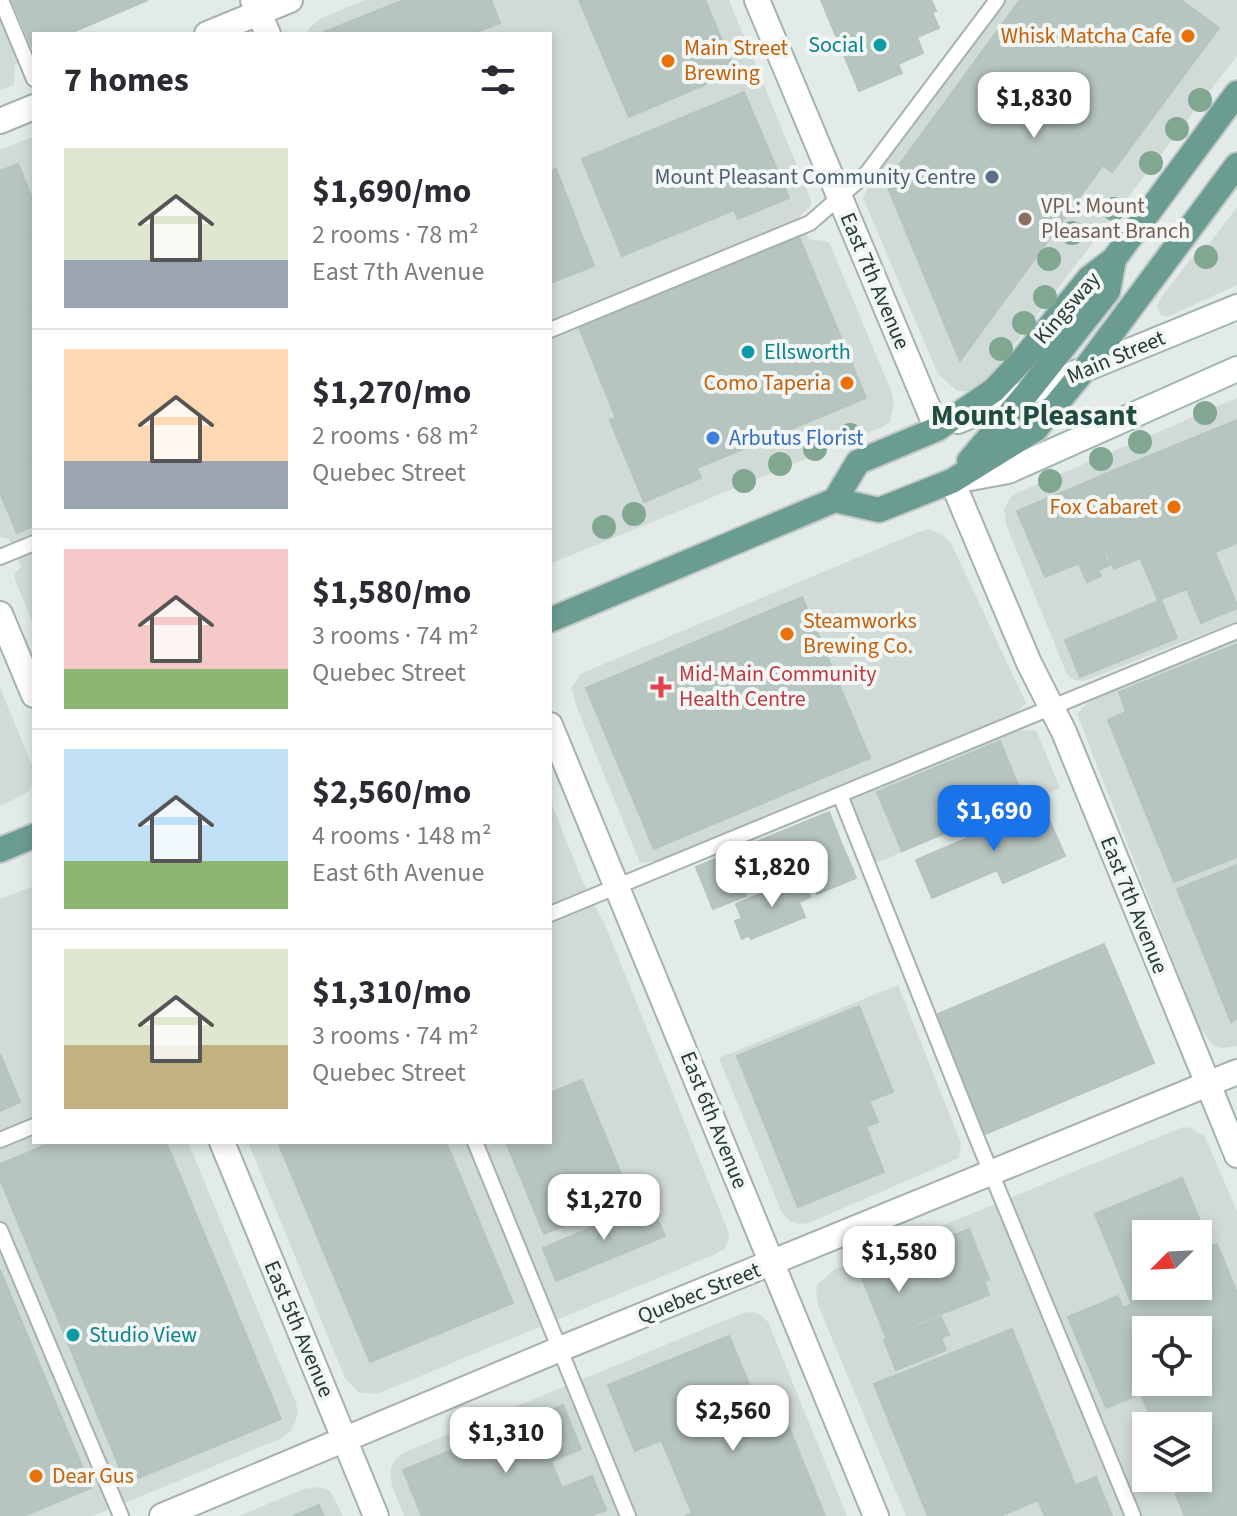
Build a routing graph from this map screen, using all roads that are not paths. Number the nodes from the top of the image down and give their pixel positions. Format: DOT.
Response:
graph roads {
  1 [pos="1,0"];
  2 [pos="290,0"];
  3 [pos="757,0"];
  4 [pos="997,0"];
  5 [pos="260,16"];
  6 [pos="213,32"];
  7 [pos="32,74"];
  8 [pos="1237,93"];
  9 [pos="32,108"];
  10 [pos="0,121"];
  11 [pos="1237,165"];
  12 [pos="840,197"];
  13 [pos="1114,259"];
  14 [pos="1237,307"];
  15 [pos="552,329"];
  16 [pos="1085,369"];
  17 [pos="1237,369"];
  18 [pos="1027,393"];
  19 [pos="937,429"];
  20 [pos="952,481"];
  21 [pos="835,500"];
  22 [pos="32,544"];
  23 [pos="0,557"];
  24 [pos="0,614"];
  25 [pos="552,619"];
  26 [pos="1237,631"];
  27 [pos="32,690"];
  28 [pos="1052,707"];
  29 [pos="552,730"];
  30 [pos="840,795"];
  31 [pos="32,837"];
  32 [pos="0,850"];
  33 [pos="617,887"];
  34 [pos="552,913"];
  35 [pos="1237,1072"];
  36 [pos="1207,1085"];
  37 [pos="32,1127"];
  38 [pos="0,1140"];
  39 [pos="223,1144"];
  40 [pos="476,1144"];
  41 [pos="1237,1155"];
  42 [pos="992,1174"];
  43 [pos="0,1230"];
  44 [pos="772,1264"];
  45 [pos="560,1349"];
  46 [pos="345,1439"];
  47 [pos="121,1516"];
  48 [pos="162,1516"];
  49 [pos="376,1516"];
  50 [pos="628,1516"];
  51 [pos="876,1516"];
  52 [pos="1133,1516"];
  1 -- 7 [label="lane"];
  2 -- 5 [label="street"];
  3 -- 12 [label="street, East 7th Avenue"];
  4 -- 12 [label="lane"];
  5 -- 6 [label="street"];
  8 -- 13 [label="main road, Kingsway"];
  9 -- 10 [label="street"];
  11 -- 16 [label="main road"];
  12 -- 15 [label="lane"];
  12 -- 19 [label="street, East 7th Avenue"];
  13 -- 18 [label="main road"];
  13 -- 19 [label="main road, Kingsway"];
  14 -- 16 [label="street, Main Street"];
  16 -- 18 [label="street, Main Street"];
  16 -- 20 [label="main road"];
  17 -- 20 [label="street"];
  18 -- 19 [label="street, Main Street"];
  18 -- 20 [label="main road"];
  19 -- 21 [label="main road, Main Street"];
  20 -- 21 [label="main road"];
  20 -- 28 [label="street, East 7th Avenue"];
  21 -- 25 [label="main road"];
  22 -- 23 [label="lane"];
  24 -- 27 [label="street"];
  26 -- 28 [label="lane"];
  28 -- 30 [label="lane"];
  28 -- 36 [label="street, East 7th Avenue"];
  29 -- 33 [label="street, East 6th Avenue"];
  30 -- 33 [label="lane"];
  30 -- 42 [label="lane"];
  31 -- 32 [label="main road"];
  33 -- 34 [label="lane"];
  33 -- 44 [label="street, East 6th Avenue"];
  35 -- 36 [label="street, Quebec Street"];
  36 -- 41 [label="street, East 7th Avenue"];
  36 -- 42 [label="street, Quebec Street"];
  37 -- 38 [label="lane"];
  39 -- 46 [label="street, East 5th Avenue"];
  40 -- 45 [label="lane"];
  42 -- 44 [label="street, Quebec Street"];
  42 -- 52 [label="lane"];
  43 -- 47 [label="lane"];
  44 -- 45 [label="street, Quebec Street"];
  44 -- 51 [label="street, East 6th Avenue"];
  45 -- 46 [label="street, Quebec Street"];
  45 -- 50 [label="lane"];
  46 -- 48 [label="street, Quebec Street"];
  46 -- 49 [label="street, East 5th Avenue"];
}
